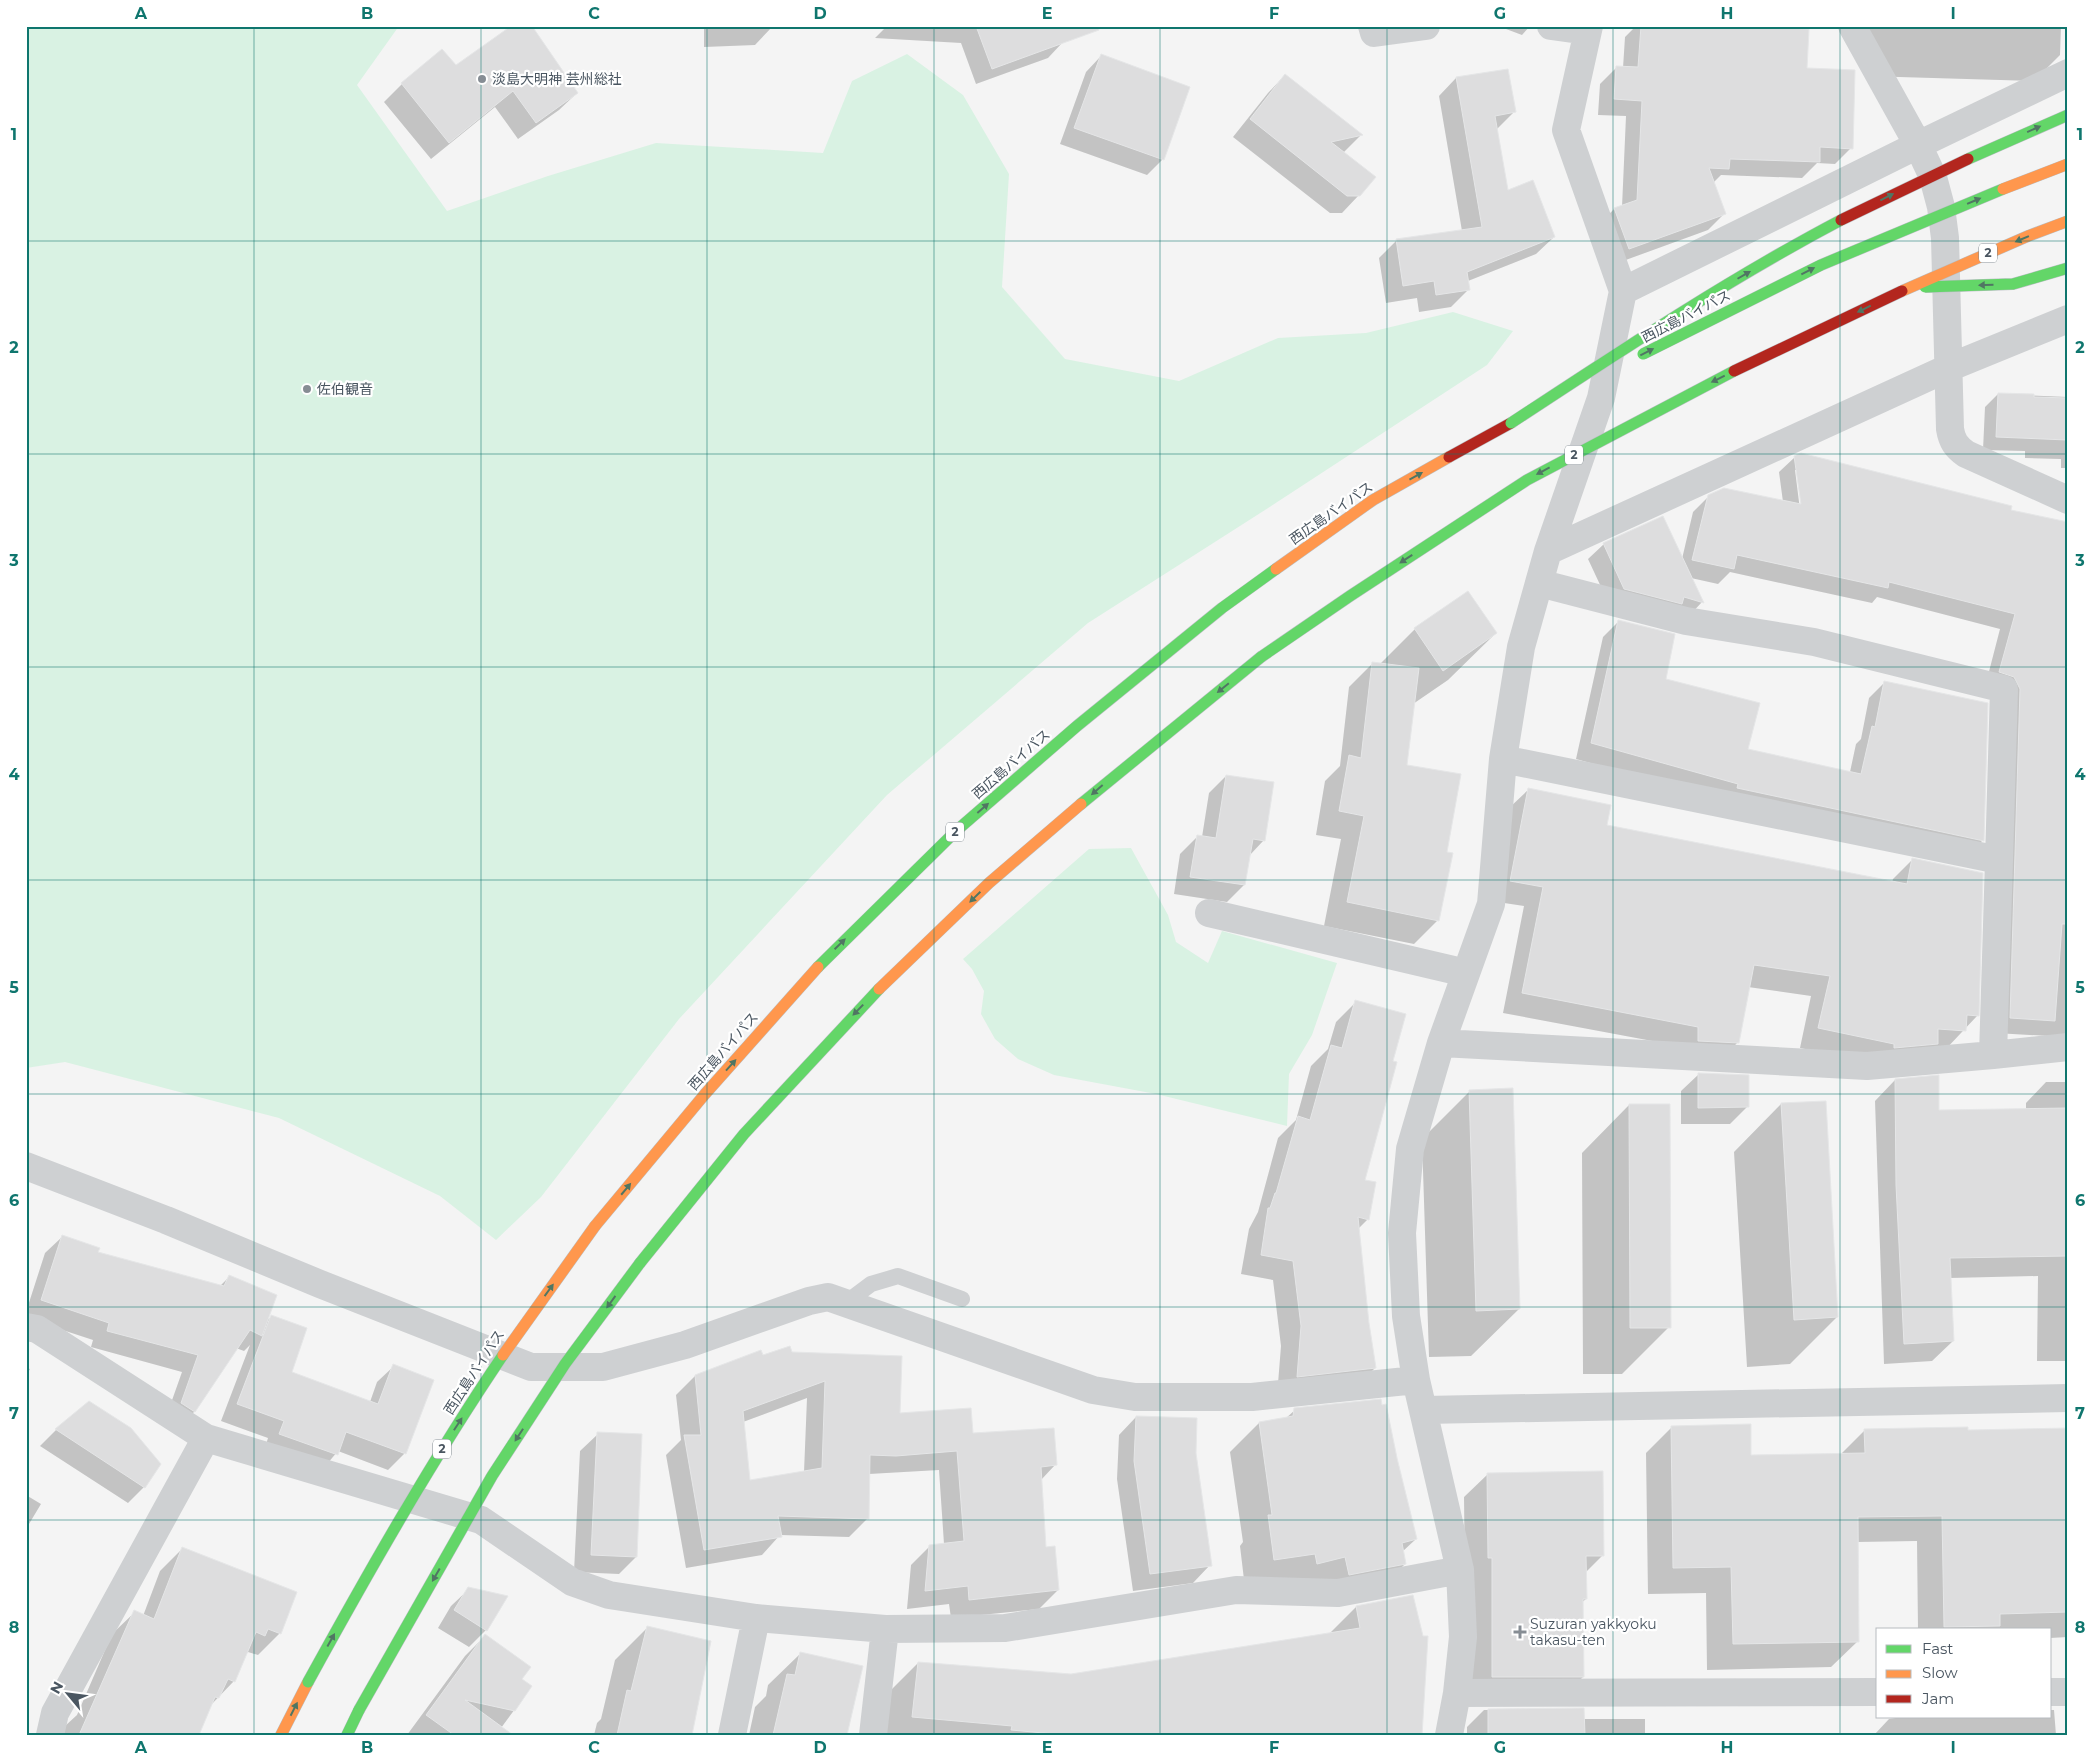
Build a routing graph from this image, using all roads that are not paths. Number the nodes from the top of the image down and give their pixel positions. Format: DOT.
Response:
graph roads {
  1 [pos="1372,26"];
  2 [pos="1426,26"];
  3 [pos="1551,26"];
  4 [pos="1852,26"];
  5 [pos="1588,29"];
  6 [pos="2068,73"];
  7 [pos="2068,114"];
  8 [pos="1918,145"];
  9 [pos="2068,164"];
  10 [pos="2068,221"];
  11 [pos="2068,268"];
  12 [pos="1908,288"];
  13 [pos="1623,291"];
  14 [pos="2068,319"];
  15 [pos="1634,359"];
  16 [pos="1616,368"];
  17 [pos="1948,368"];
  18 [pos="1511,423"];
  19 [pos="2068,500"];
  20 [pos="1548,550"];
  21 [pos="1540,583"];
  22 [pos="1503,759"];
  23 [pos="1999,860"];
  24 [pos="1209,913"];
  25 [pos="1466,973"];
  26 [pos="1442,1043"];
  27 [pos="2068,1047"];
  28 [pos="1993,1055"];
  29 [pos="26,1166"];
  30 [pos="962,1299"];
  31 [pos="847,1302"];
  32 [pos="26,1327"];
  33 [pos="1416,1380"];
  34 [pos="2068,1398"];
  35 [pos="1424,1410"];
  36 [pos="206,1438"];
  37 [pos="1460,1570"];
  38 [pos="756,1618"];
  39 [pos="885,1629"];
  40 [pos="1876,1692"];
  41 [pos="2052,1692"];
  42 [pos="2068,1692"];
  43 [pos="1457,1693"];
  44 [pos="50,1735"];
  45 [pos="281,1735"];
  46 [pos="347,1735"];
  47 [pos="732,1735"];
  48 [pos="873,1735"];
  49 [pos="1449,1735"];
  1 -- 2 [label="street"];
  3 -- 5 [label="street"];
  4 -- 8 [label="street"];
  5 -- 13 [label="street"];
  6 -- 8 [label="street"];
  18 -- 7 [label="highway, one-way, bridge"];
  8 -- 13 [label="street"];
  8 -- 17 [label="street"];
  15 -- 9 [label="highway, 西広島バイパス, one-way, bridge"];
  10 -- 12 [label="highway, 2, one-way, bridge"];
  11 -- 12 [label="highway, one-way, bridge"];
  12 -- 46 [label="highway, 2, one-way, bridge"];
  13 -- 20 [label="street"];
  14 -- 17 [label="street"];
  16 -- 18 [label="highway, 西広島バイパス / 2, bridge"];
  17 -- 19 [label="street"];
  17 -- 20 [label="street"];
  45 -- 18 [label="highway, 西広島バイパス / 2, one-way, bridge"];
  20 -- 21 [label="street"];
  21 -- 22 [label="street"];
  21 -- 23 [label="street"];
  22 -- 23 [label="street"];
  22 -- 25 [label="street"];
  23 -- 28 [label="street"];
  24 -- 25 [label="street"];
  25 -- 26 [label="street"];
  26 -- 28 [label="street"];
  26 -- 33 [label="street"];
  27 -- 28 [label="street"];
  29 -- 31 [label="street"];
  30 -- 31 [label="lane"];
  31 -- 33 [label="street"];
  32 -- 36 [label="street"];
  33 -- 35 [label="street"];
  34 -- 35 [label="street"];
  35 -- 37 [label="street"];
  36 -- 38 [label="street"];
  36 -- 44 [label="street"];
  37 -- 39 [label="street"];
  37 -- 43 [label="street"];
  38 -- 39 [label="street"];
  38 -- 47 [label="street"];
  39 -- 48 [label="street"];
  40 -- 43 [label="street"];
  41 -- 42 [label="street"];
  43 -- 49 [label="street"];
}
